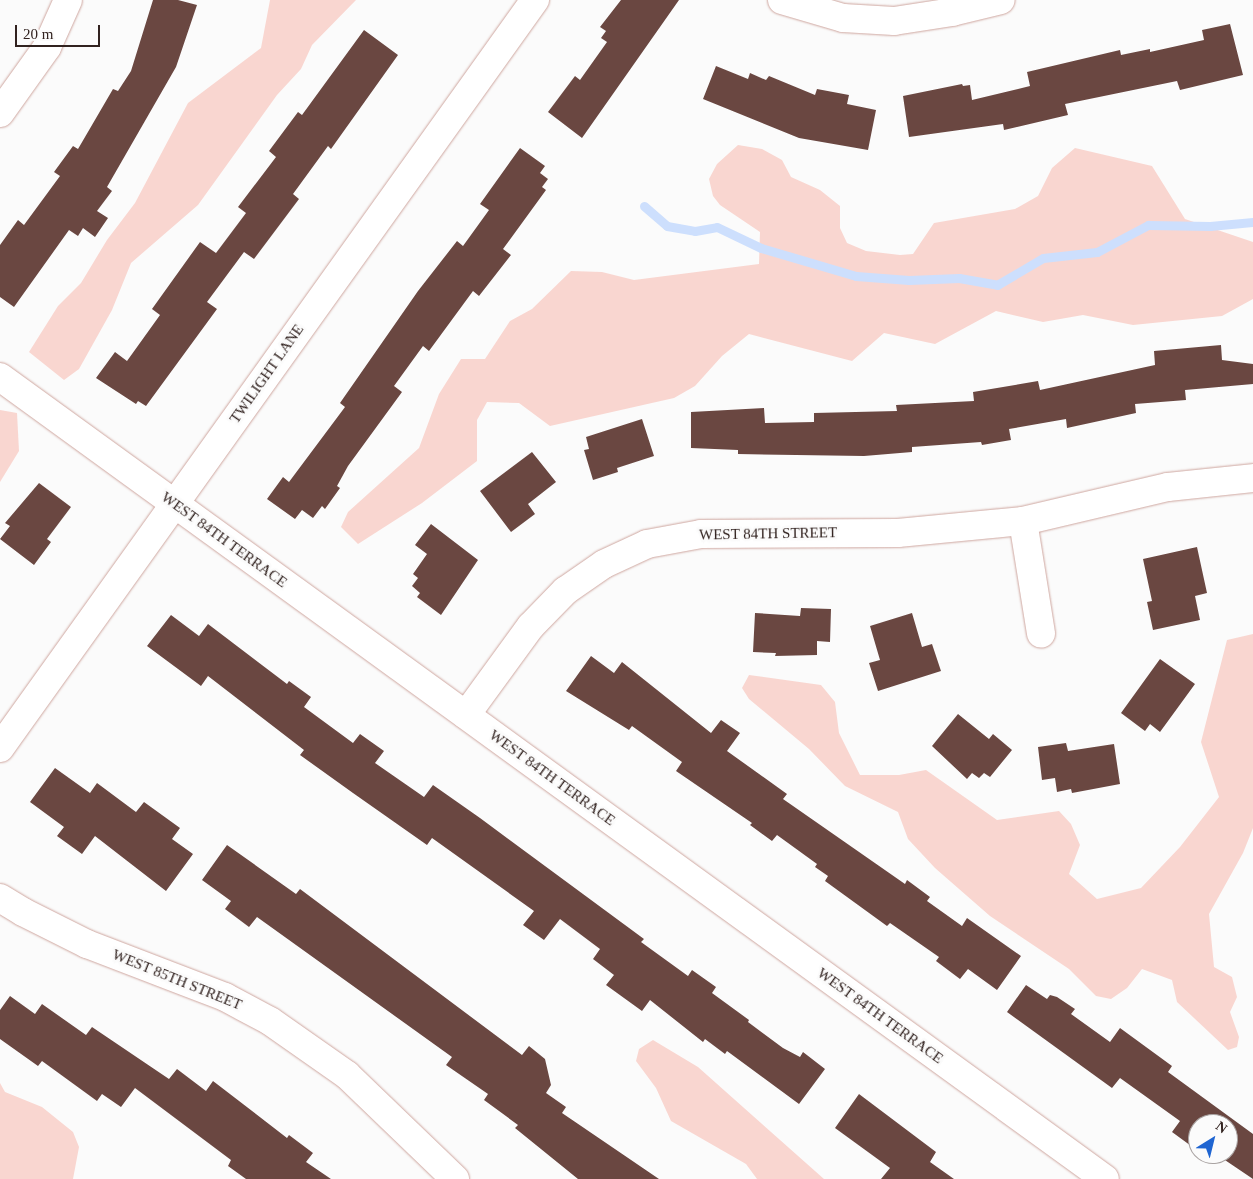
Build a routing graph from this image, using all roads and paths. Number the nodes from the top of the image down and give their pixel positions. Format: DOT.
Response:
graph roads {
  1 [pos="68,0"];
  2 [pos="535,0"];
  3 [pos="782,0"];
  4 [pos="1001,0"];
  5 [pos="0,113"];
  6 [pos="0,377"];
  7 [pos="1253,478"];
  8 [pos="176,506"];
  9 [pos="1023,521"];
  10 [pos="1041,634"];
  11 [pos="466,715"];
  12 [pos="0,748"];
  13 [pos="0,898"];
  14 [pos="455,1179"];
  15 [pos="1104,1179"];
  1 -- 5 [label="street"];
  2 -- 8 [label="street, TWILIGHT LANE"];
  3 -- 4 [label="street"];
  6 -- 8 [label="street, WEST 84TH TERRACE"];
  7 -- 9 [label="street, WEST 84TH STREET"];
  8 -- 11 [label="street, WEST 84TH TERRACE"];
  8 -- 12 [label="street, TWILIGHT LANE"];
  9 -- 10 [label="street"];
  9 -- 11 [label="street, WEST 84TH STREET"];
  11 -- 15 [label="street, WEST 84TH TERRACE"];
  13 -- 14 [label="street, WEST 85TH STREET"];
}
